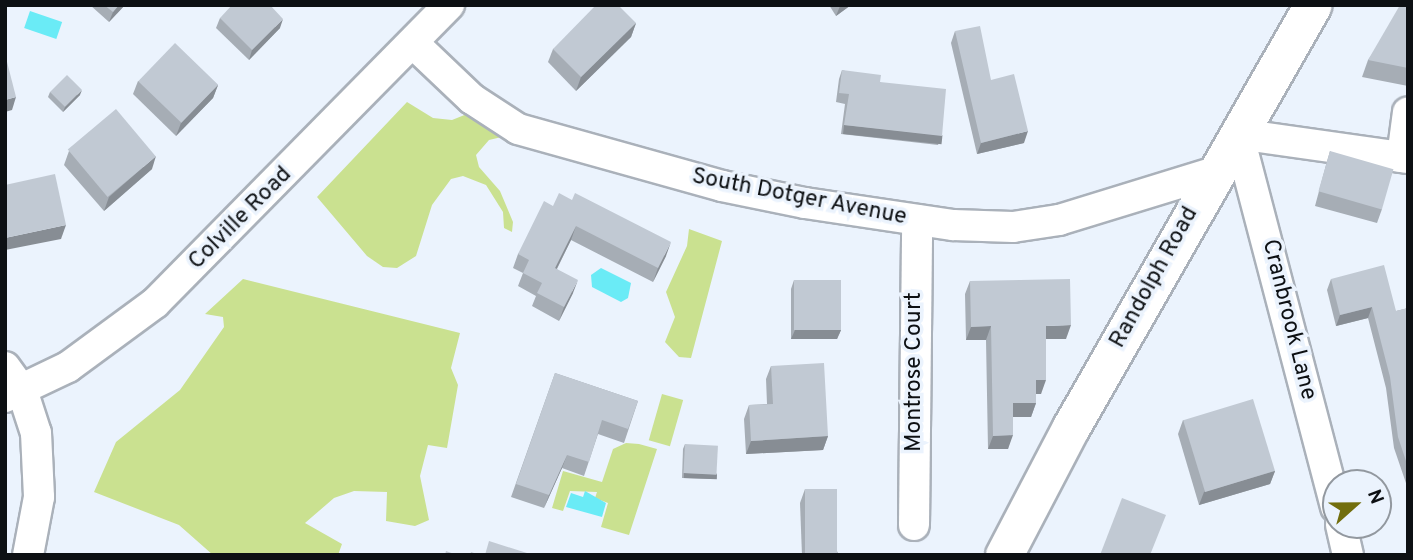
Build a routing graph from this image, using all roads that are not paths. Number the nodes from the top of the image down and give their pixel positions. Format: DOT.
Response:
graph roads {
  1 [pos="449,5"];
  2 [pos="1313,5"];
  3 [pos="413,43"];
  4 [pos="1408,112"];
  5 [pos="1238,134"];
  6 [pos="1405,158"];
  7 [pos="1214,172"];
  8 [pos="917,220"];
  9 [pos="11,385"];
  10 [pos="1326,469"];
  11 [pos="914,525"];
  12 [pos="28,555"];
  13 [pos="1004,555"];
  1 -- 3 [label="street, Colville Road"];
  2 -- 5 [label="main road, Randolph Road"];
  3 -- 8 [label="street, South Dotger Avenue"];
  3 -- 9 [label="street, Colville Road"];
  4 -- 6 [label="street"];
  5 -- 6 [label="street"];
  5 -- 7 [label="main road, Randolph Road"];
  5 -- 10 [label="street, Cranbrook Lane"];
  7 -- 8 [label="street, South Dotger Avenue"];
  7 -- 13 [label="main road, Randolph Road"];
  8 -- 11 [label="street, Montrose Court"];
  9 -- 12 [label="street"];
}
